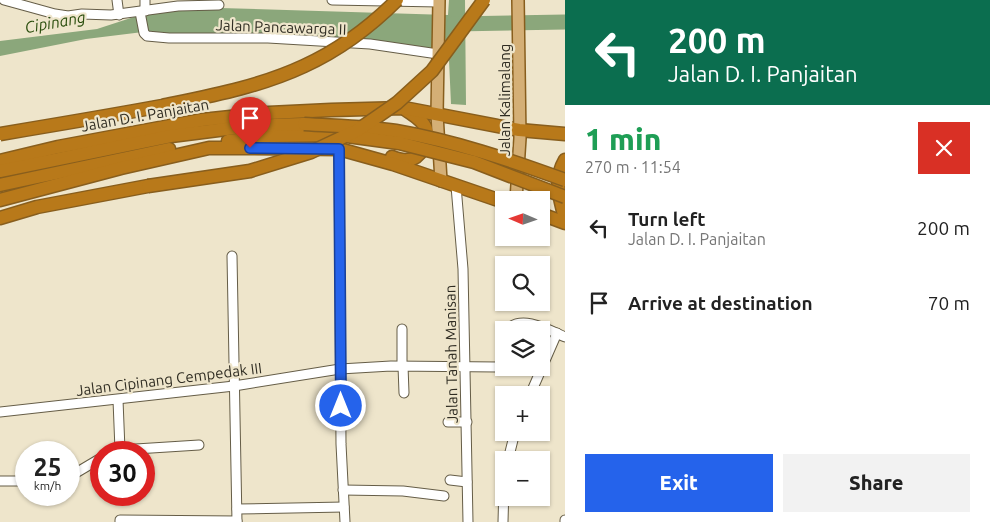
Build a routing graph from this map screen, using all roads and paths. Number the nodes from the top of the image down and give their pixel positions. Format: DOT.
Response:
graph roads {
  1 [pos="4,0"];
  2 [pos="117,0"];
  3 [pos="144,0"];
  4 [pos="332,0"];
  5 [pos="397,0"];
  6 [pos="484,0"];
  7 [pos="518,1"];
  8 [pos="169,3"];
  9 [pos="201,3"];
  10 [pos="439,4"];
  11 [pos="219,5"];
  12 [pos="142,13"];
  13 [pos="119,15"];
  14 [pos="438,53"];
  15 [pos="404,108"];
  16 [pos="437,114"];
  17 [pos="519,130"];
  18 [pos="0,134"];
  19 [pos="565,134"];
  20 [pos="250,148"];
  21 [pos="339,149"];
  22 [pos="565,160"];
  23 [pos="0,161"];
  24 [pos="0,171"];
  25 [pos="565,180"];
  26 [pos="441,181"];
  27 [pos="0,185"];
  28 [pos="456,186"];
  29 [pos="516,191"];
  30 [pos="565,197"];
  31 [pos="495,199"];
  32 [pos="0,200"];
  33 [pos="550,217"];
  34 [pos="0,218"];
  35 [pos="565,219"];
  36 [pos="565,223"];
  37 [pos="232,256"];
  38 [pos="402,329"];
  39 [pos="561,335"];
  40 [pos="402,366"];
  41 [pos="466,366"];
  42 [pos="495,367"];
  43 [pos="340,369"];
  44 [pos="234,386"];
  45 [pos="535,386"];
  46 [pos="404,393"];
  47 [pos="118,400"];
  48 [pos="0,412"];
  49 [pos="448,422"];
  50 [pos="467,422"];
  51 [pos="116,441"];
  52 [pos="199,445"];
  53 [pos="155,448"];
  54 [pos="450,480"];
  55 [pos="0,481"];
  56 [pos="15,481"];
  57 [pos="467,482"];
  58 [pos="343,490"];
  59 [pos="444,496"];
  60 [pos="503,506"];
  61 [pos="344,507"];
  62 [pos="237,509"];
  63 [pos="120,521"];
  64 [pos="237,522"];
  65 [pos="345,522"];
  66 [pos="468,522"];
  67 [pos="503,522"];
  1 -- 13 [label="street, Jalan Pancawarga II"];
  2 -- 13 [label="street"];
  3 -- 12 [label="street"];
  4 -- 10 [label="street"];
  5 -- 18 [label="highway, bridge"];
  6 -- 34 [label="highway, bridge"];
  7 -- 17 [label="main road, Jalan Kalimalang"];
  8 -- 9 [label="street, Jalan Pancawarga II"];
  8 -- 12 [label="street, Jalan Pancawarga II"];
  9 -- 11 [label="street, Jalan Pancawarga II"];
  10 -- 14 [label="main road"];
  12 -- 13 [label="street, Jalan Pancawarga II"];
  12 -- 14 [label="street, Jalan Pancawarga II"];
  14 -- 16 [label="main road"];
  15 -- 16 [label="highway, Jalan D. I. Panjaitan"];
  15 -- 20 [label="highway"];
  15 -- 23 [label="highway, Jalan D. I. Panjaitan"];
  16 -- 17 [label="highway, Jalan D. I. Panjaitan"];
  16 -- 26 [label="main road"];
  17 -- 19 [label="highway, Jalan D. I. Panjaitan"];
  17 -- 29 [label="main road, Jalan Kalimalang"];
  20 -- 21 [label="highway"];
  20 -- 32 [label="highway"];
  21 -- 26 [label="highway"];
  21 -- 43 [label="street"];
  22 -- 35 [label="highway"];
  24 -- 25 [label="highway, bridge"];
  26 -- 28 [label="highway"];
  27 -- 30 [label="highway, bridge"];
  28 -- 31 [label="highway"];
  28 -- 41 [label="street, Jalan Tanah Manisan"];
  33 -- 36 [label="highway"];
  37 -- 44 [label="street"];
  38 -- 40 [label="street"];
  39 -- 45 [label="street"];
  40 -- 41 [label="street, Jalan Cipinang Cempedak III"];
  40 -- 43 [label="street, Jalan Cipinang Cempedak III"];
  40 -- 46 [label="street"];
  41 -- 42 [label="street, Jalan Cipinang Cempedak III"];
  41 -- 50 [label="street, Jalan Tanah Manisan"];
  43 -- 44 [label="street, Jalan Cipinang Cempedak III"];
  43 -- 58 [label="street"];
  44 -- 47 [label="street, Jalan Cipinang Cempedak III"];
  44 -- 62 [label="street"];
  47 -- 48 [label="street, Jalan Cipinang Cempedak III"];
  47 -- 51 [label="street"];
  49 -- 50 [label="street"];
  50 -- 57 [label="street, Jalan Tanah Manisan"];
  52 -- 53 [label="street"];
  54 -- 57 [label="street"];
  55 -- 56 [label="street"];
  57 -- 66 [label="street, Jalan Tanah Manisan"];
  58 -- 59 [label="street"];
  58 -- 61 [label="street"];
  60 -- 67 [label="street"];
  61 -- 62 [label="street"];
  61 -- 65 [label="street"];
  62 -- 64 [label="street"];
  63 -- 64 [label="street"];
}
